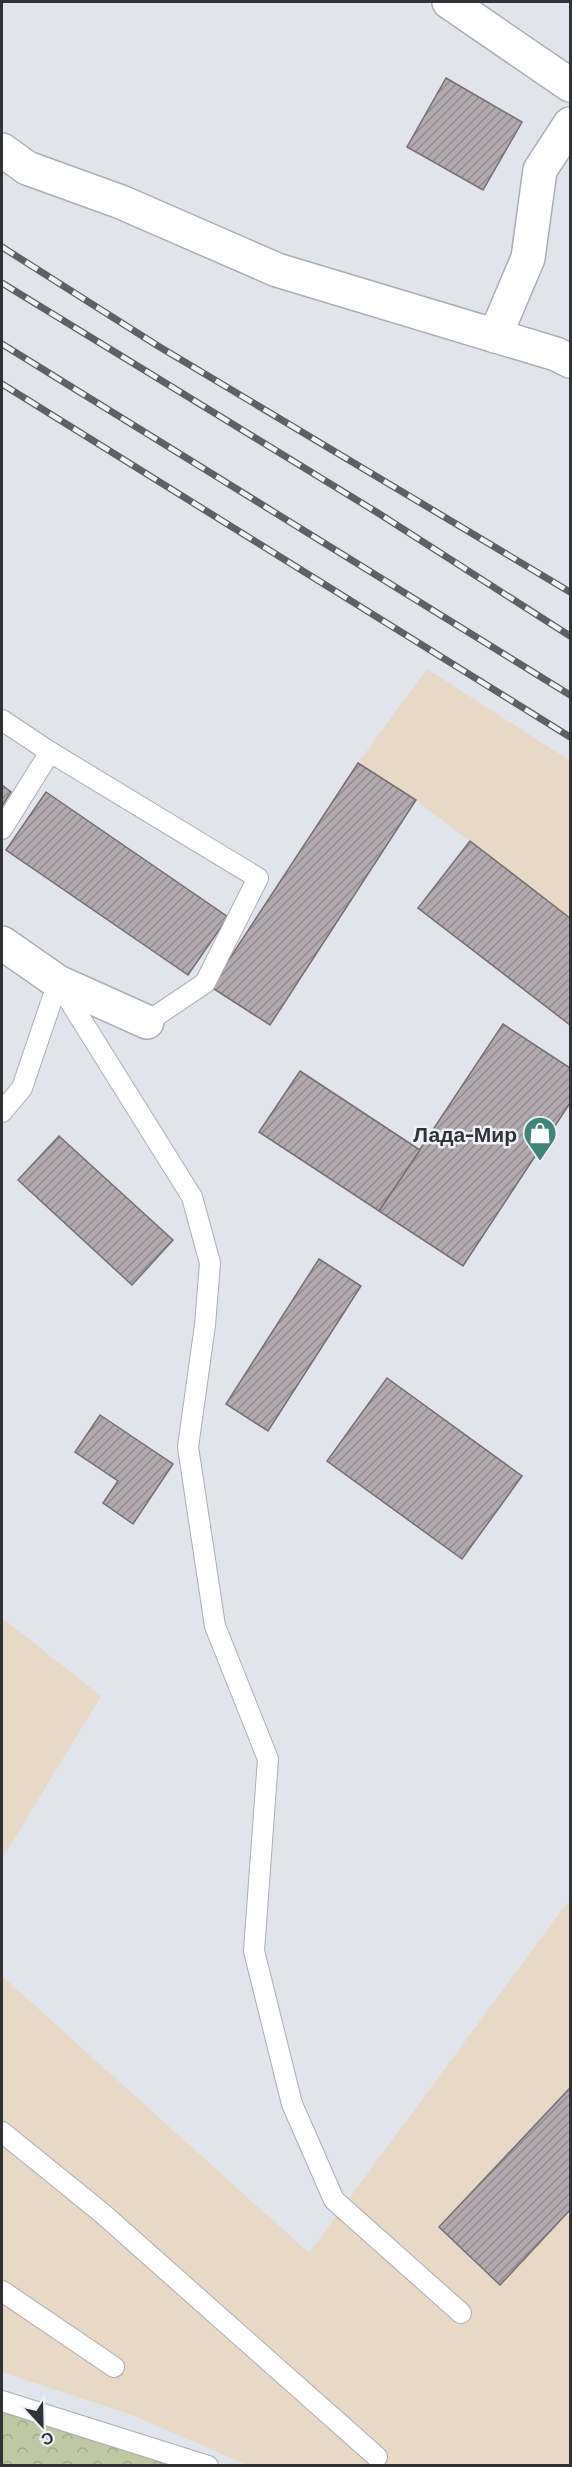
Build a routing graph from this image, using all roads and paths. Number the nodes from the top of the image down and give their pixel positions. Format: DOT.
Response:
graph roads {
  1 [pos="449,2"];
  2 [pos="570,85"];
  3 [pos="570,124"];
  4 [pos="2,150"];
  5 [pos="495,336"];
  6 [pos="570,362"];
  7 [pos="2,720"];
  8 [pos="50,753"];
  9 [pos="2,829"];
  10 [pos="2,943"];
  11 [pos="58,982"];
  12 [pos="147,1022"];
  13 [pos="2,1112"];
  14 [pos="2,2132"];
  15 [pos="2,2291"];
  16 [pos="461,2313"];
  17 [pos="114,2367"];
  18 [pos="2,2401"];
  19 [pos="377,2457"];
  20 [pos="208,2466"];
  1 -- 2 [label="street"];
  3 -- 5 [label="street"];
  4 -- 5 [label="street"];
  5 -- 6 [label="street"];
  7 -- 8 [label="lane"];
  8 -- 9 [label="lane"];
  8 -- 12 [label="lane"];
  10 -- 11 [label="street"];
  11 -- 12 [label="street"];
  11 -- 13 [label="lane"];
  11 -- 16 [label="lane"];
  14 -- 19 [label="lane"];
  15 -- 17 [label="lane"];
  18 -- 20 [label="lane"];
}
